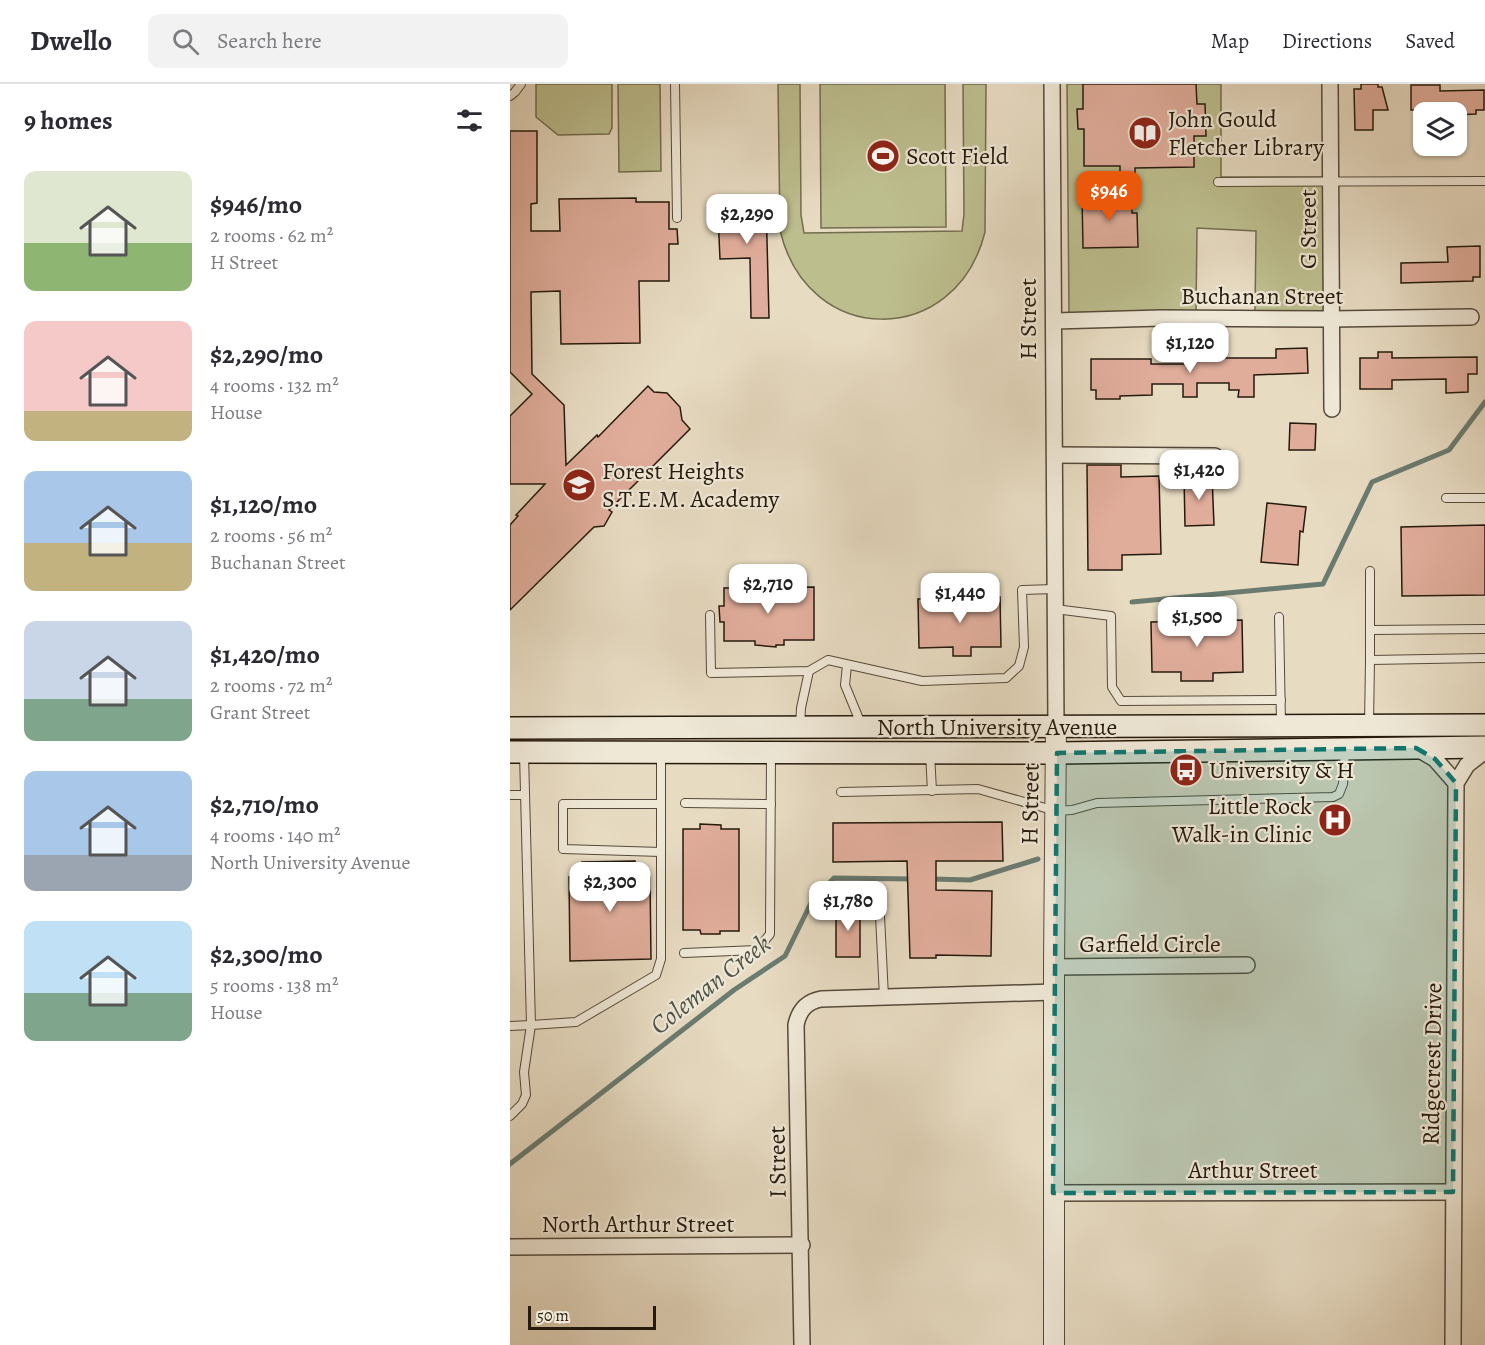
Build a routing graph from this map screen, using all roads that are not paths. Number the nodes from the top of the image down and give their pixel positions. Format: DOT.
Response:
graph roads {
  1 [pos="521,84"];
  2 [pos="675,84"];
  3 [pos="1052,84"];
  4 [pos="1330,84"];
  5 [pos="510,96"];
  6 [pos="1218,182"];
  7 [pos="1330,182"];
  8 [pos="1485,182"];
  9 [pos="677,218"];
  10 [pos="1471,317"];
  11 [pos="1331,319"];
  12 [pos="1054,321"];
  13 [pos="1332,410"];
  14 [pos="1055,455"];
  15 [pos="1215,456"];
  16 [pos="1446,498"];
  17 [pos="1485,498"];
  18 [pos="1370,571"];
  19 [pos="1055,589"];
  20 [pos="1055,609"];
  21 [pos="710,615"];
  22 [pos="1279,617"];
  23 [pos="1485,629"];
  24 [pos="1370,630"];
  25 [pos="1485,658"];
  26 [pos="1370,660"];
  27 [pos="847,665"];
  28 [pos="809,671"];
  29 [pos="1281,700"];
  30 [pos="1281,724"];
  31 [pos="1370,725"];
  32 [pos="1485,725"];
  33 [pos="800,726"];
  34 [pos="861,726"];
  35 [pos="1056,726"];
  36 [pos="510,728"];
  37 [pos="1416,747"];
  38 [pos="1345,748"];
  39 [pos="1485,749"];
  40 [pos="517,752"];
  41 [pos="661,753"];
  42 [pos="771,753"];
  43 [pos="930,753"];
  44 [pos="1057,753"];
  45 [pos="1456,783"];
  46 [pos="932,790"];
  47 [pos="841,792"];
  48 [pos="510,795"];
  49 [pos="525,795"];
  50 [pos="686,803"];
  51 [pos="661,804"];
  52 [pos="771,804"];
  53 [pos="1056,811"];
  54 [pos="661,852"];
  55 [pos="880,916"];
  56 [pos="684,953"];
  57 [pos="1247,965"];
  58 [pos="1054,967"];
  59 [pos="1054,992"];
  60 [pos="884,997"];
  61 [pos="531,1025"];
  62 [pos="510,1026"];
  63 [pos="510,1116"];
  64 [pos="1453,1192"];
  65 [pos="1053,1193"];
  66 [pos="802,1245"];
  67 [pos="510,1247"];
  68 [pos="802,1345"];
  69 [pos="1054,1345"];
  70 [pos="1453,1345"];
  1 -- 5 [label="lane"];
  2 -- 9 [label="lane"];
  3 -- 12 [label="street, H Street"];
  4 -- 7 [label="street, G Street"];
  6 -- 7 [label="lane"];
  7 -- 8 [label="lane"];
  7 -- 11 [label="street, G Street"];
  10 -- 11 [label="street, Buchanan Street"];
  11 -- 12 [label="street, Buchanan Street"];
  11 -- 13 [label="street, G Street"];
  12 -- 14 [label="street, H Street"];
  14 -- 15 [label="street"];
  14 -- 19 [label="street, H Street"];
  16 -- 17 [label="lane"];
  18 -- 24 [label="lane"];
  19 -- 20 [label="street, H Street"];
  19 -- 27 [label="lane"];
  20 -- 29 [label="lane"];
  20 -- 35 [label="street, H Street"];
  21 -- 28 [label="lane"];
  22 -- 29 [label="lane"];
  23 -- 24 [label="lane"];
  24 -- 26 [label="lane"];
  25 -- 26 [label="lane"];
  26 -- 31 [label="lane"];
  27 -- 28 [label="lane"];
  27 -- 34 [label="lane"];
  28 -- 33 [label="lane"];
  29 -- 30 [label="lane"];
  30 -- 31 [label="main road, North University Avenue"];
  30 -- 35 [label="main road, North University Avenue"];
  31 -- 32 [label="main road, North University Avenue"];
  33 -- 34 [label="main road, North University Avenue"];
  33 -- 36 [label="main road, North University Avenue"];
  34 -- 35 [label="main road, North University Avenue"];
  35 -- 44 [label="street, H Street"];
  37 -- 38 [label="main road, North University Avenue"];
  37 -- 39 [label="main road, North University Avenue"];
  37 -- 45 [label="street"];
  38 -- 44 [label="main road, North University Avenue"];
  38 -- 53 [label="lane"];
  39 -- 45 [label="street"];
  40 -- 41 [label="main road, North University Avenue"];
  40 -- 49 [label="lane"];
  41 -- 42 [label="main road, North University Avenue"];
  41 -- 51 [label="lane"];
  42 -- 43 [label="main road, North University Avenue"];
  42 -- 52 [label="lane"];
  43 -- 44 [label="main road, North University Avenue"];
  43 -- 46 [label="lane"];
  44 -- 53 [label="street, H Street"];
  45 -- 64 [label="street, Ridgecrest Drive"];
  46 -- 47 [label="lane"];
  46 -- 53 [label="lane"];
  48 -- 49 [label="lane"];
  49 -- 61 [label="lane"];
  50 -- 52 [label="lane"];
  51 -- 54 [label="lane"];
  51 -- 54 [label="lane"];
  52 -- 56 [label="lane"];
  53 -- 58 [label="street, H Street"];
  54 -- 61 [label="lane"];
  55 -- 60 [label="lane"];
  57 -- 58 [label="street, Garfield Circle"];
  58 -- 59 [label="street, H Street"];
  59 -- 60 [label="street"];
  59 -- 65 [label="street, H Street"];
  60 -- 66 [label="street, I Street"];
  61 -- 62 [label="lane"];
  61 -- 63 [label="lane"];
  64 -- 65 [label="street, Arthur Street"];
  64 -- 70 [label="street, Ridgecrest Drive"];
  65 -- 69 [label="street, H Street"];
  66 -- 67 [label="street, North Arthur Street"];
  66 -- 68 [label="street, I Street"];
}
